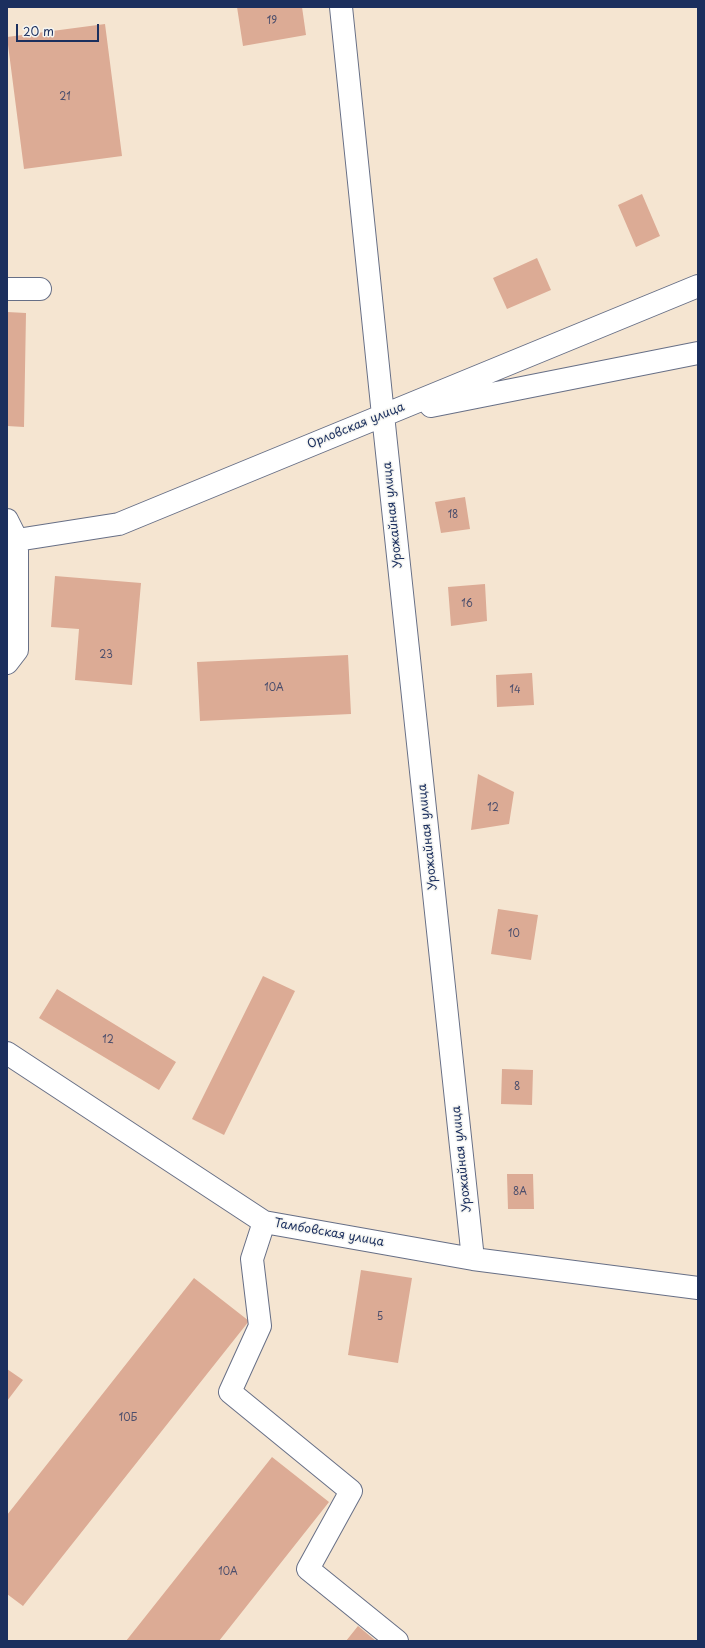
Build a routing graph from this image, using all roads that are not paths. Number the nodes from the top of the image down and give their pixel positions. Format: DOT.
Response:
graph roads {
  1 [pos="341,7"];
  2 [pos="698,286"];
  3 [pos="7,289"];
  4 [pos="40,289"];
  5 [pos="698,353"];
  6 [pos="382,415"];
  7 [pos="7,520"];
  8 [pos="12,539"];
  9 [pos="12,656"];
  10 [pos="7,1053"];
  11 [pos="264,1222"];
  12 [pos="473,1259"];
  13 [pos="698,1288"];
  14 [pos="397,1641"];
  1 -- 6 [label="street, Урожайная улица"];
  2 -- 6 [label="street, Орловская улица"];
  3 -- 4 [label="street"];
  5 -- 6 [label="street"];
  6 -- 8 [label="street, Орловская улица"];
  6 -- 12 [label="street, Урожайная улица"];
  7 -- 8 [label="street"];
  8 -- 9 [label="street"];
  10 -- 11 [label="street, Тамбовская улица"];
  11 -- 12 [label="street, Тамбовская улица"];
  11 -- 14 [label="street"];
  12 -- 13 [label="street, Тамбовская улица"];
}
